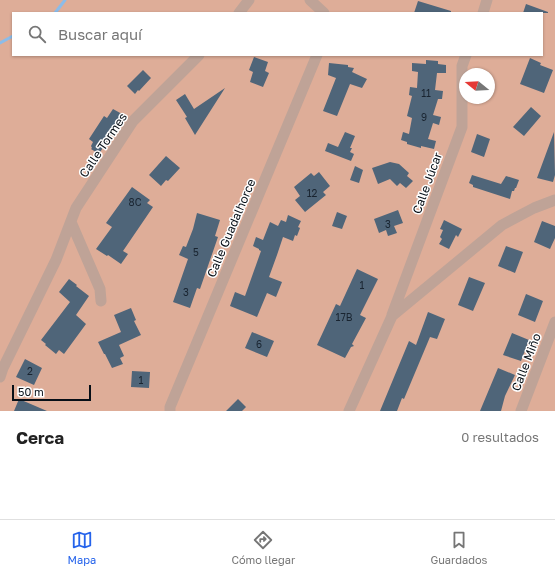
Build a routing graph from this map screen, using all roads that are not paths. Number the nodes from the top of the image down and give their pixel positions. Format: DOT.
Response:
graph roads {
  1 [pos="250,0"];
  2 [pos="310,0"];
  3 [pos="487,0"];
  4 [pos="240,12"];
  5 [pos="323,12"];
  6 [pos="483,12"];
  7 [pos="198,56"];
  8 [pos="317,56"];
  9 [pos="466,56"];
  10 [pos="555,200"];
  11 [pos="71,222"];
  12 [pos="101,301"];
  13 [pos="392,316"];
  14 [pos="555,322"];
  15 [pos="1,370"];
  16 [pos="170,411"];
  17 [pos="349,411"];
  18 [pos="521,411"];
  1 -- 4 [label="street"];
  2 -- 5 [label="street"];
  3 -- 6 [label="street"];
  7 -- 11 [label="street, Calle Tormes"];
  8 -- 16 [label="street, Calle Guadalhorce"];
  9 -- 13 [label="street, Calle Júcar"];
  10 -- 13 [label="street"];
  11 -- 12 [label="street"];
  11 -- 15 [label="street, Calle Tormes"];
  13 -- 17 [label="street, Calle Júcar"];
  14 -- 18 [label="street, Calle Miño"];
}
